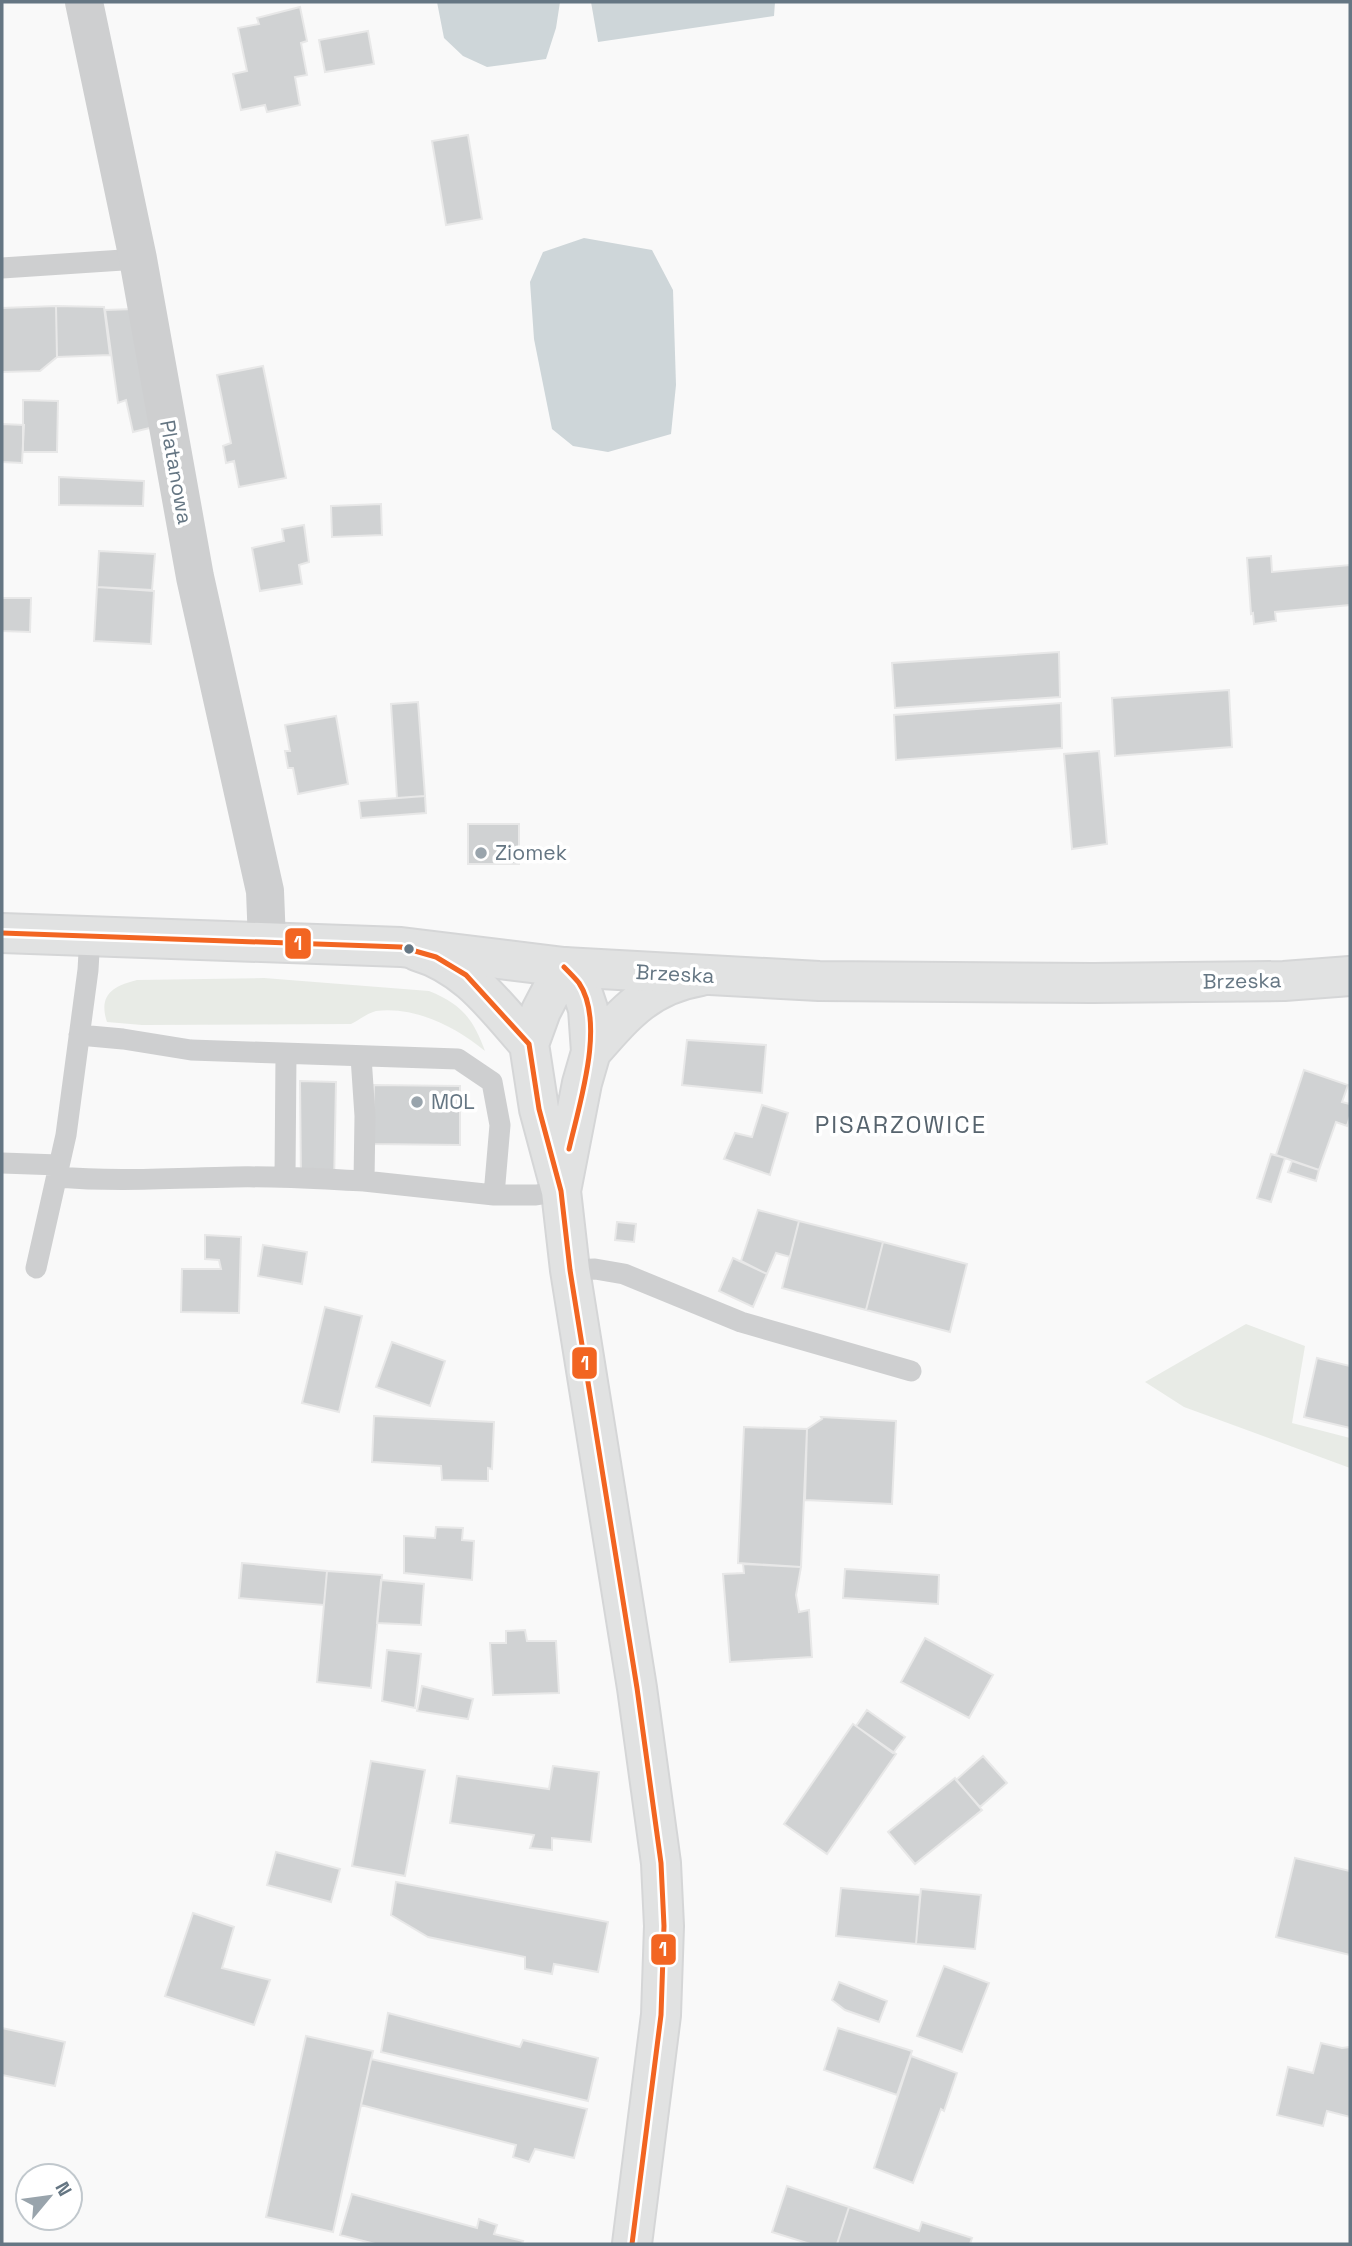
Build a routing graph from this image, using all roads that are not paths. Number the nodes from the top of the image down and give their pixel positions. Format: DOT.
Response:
graph roads {
  1 [pos="84,2"];
  2 [pos="138,259"];
  3 [pos="2,268"];
  4 [pos="2,933"];
  5 [pos="90,935"];
  6 [pos="267,942"];
  7 [pos="401,947"];
  8 [pos="564,967"];
  9 [pos="1350,975"];
  10 [pos="701,976"];
  11 [pos="79,1035"];
  12 [pos="529,1044"];
  13 [pos="591,1052"];
  14 [pos="286,1054"];
  15 [pos="361,1058"];
  16 [pos="2,1163"];
  17 [pos="58,1171"];
  18 [pos="285,1177"];
  19 [pos="364,1181"];
  20 [pos="561,1191"];
  21 [pos="494,1195"];
  22 [pos="36,1268"];
  23 [pos="570,1270"];
  24 [pos="911,1371"];
  25 [pos="632,2244"];
  1 -- 2 [label="street, Platanowa"];
  2 -- 3 [label="lane"];
  2 -- 6 [label="street, Platanowa"];
  4 -- 5 [label="main road, Brzeska"];
  5 -- 6 [label="main road, Brzeska"];
  5 -- 11 [label="lane"];
  6 -- 7 [label="main road, Brzeska"];
  7 -- 8 [label="main road, Brzeska"];
  7 -- 12 [label="main road"];
  8 -- 10 [label="main road, Brzeska"];
  8 -- 12 [label="main road"];
  8 -- 13 [label="main road"];
  9 -- 10 [label="main road, Brzeska"];
  10 -- 13 [label="main road"];
  11 -- 14 [label="lane"];
  11 -- 17 [label="lane"];
  12 -- 20 [label="main road"];
  13 -- 20 [label="main road"];
  14 -- 15 [label="lane"];
  14 -- 18 [label="lane"];
  15 -- 19 [label="lane"];
  15 -- 21 [label="lane"];
  16 -- 17 [label="lane"];
  17 -- 18 [label="lane"];
  17 -- 22 [label="lane"];
  18 -- 19 [label="lane"];
  19 -- 21 [label="lane"];
  20 -- 21 [label="lane"];
  20 -- 23 [label="main road"];
  23 -- 24 [label="lane"];
  23 -- 25 [label="main road"];
}
